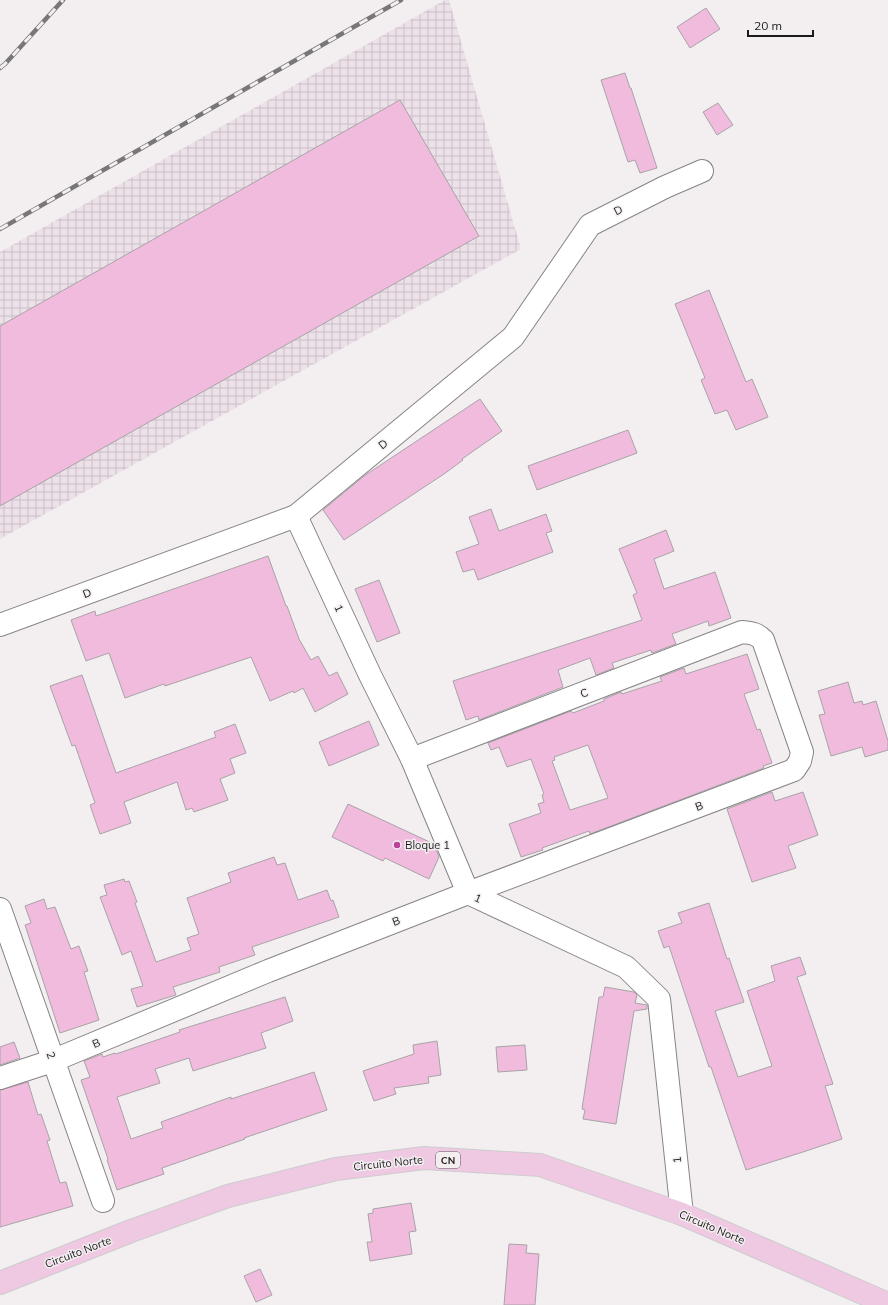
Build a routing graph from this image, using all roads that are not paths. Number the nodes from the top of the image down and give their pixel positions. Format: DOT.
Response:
graph roads {
  1 [pos="702,171"];
  2 [pos="296,516"];
  3 [pos="0,625"];
  4 [pos="412,759"];
  5 [pos="794,770"];
  6 [pos="468,893"];
  7 [pos="0,909"];
  8 [pos="52,1061"];
  9 [pos="0,1078"];
  10 [pos="103,1201"];
  11 [pos="682,1214"];
  12 [pos="0,1283"];
  13 [pos="888,1304"];
  1 -- 2 [label="street, D"];
  2 -- 3 [label="street, D"];
  2 -- 4 [label="street, 1"];
  4 -- 5 [label="street, C"];
  4 -- 6 [label="street, 1"];
  5 -- 6 [label="street, B"];
  6 -- 8 [label="street, B"];
  6 -- 11 [label="street, 1"];
  7 -- 8 [label="street, 2"];
  8 -- 9 [label="street, B"];
  8 -- 10 [label="street, 2"];
  11 -- 12 [label="main road, Circuito Norte / CN"];
  11 -- 13 [label="main road, Circuito Norte / CN"];
}
